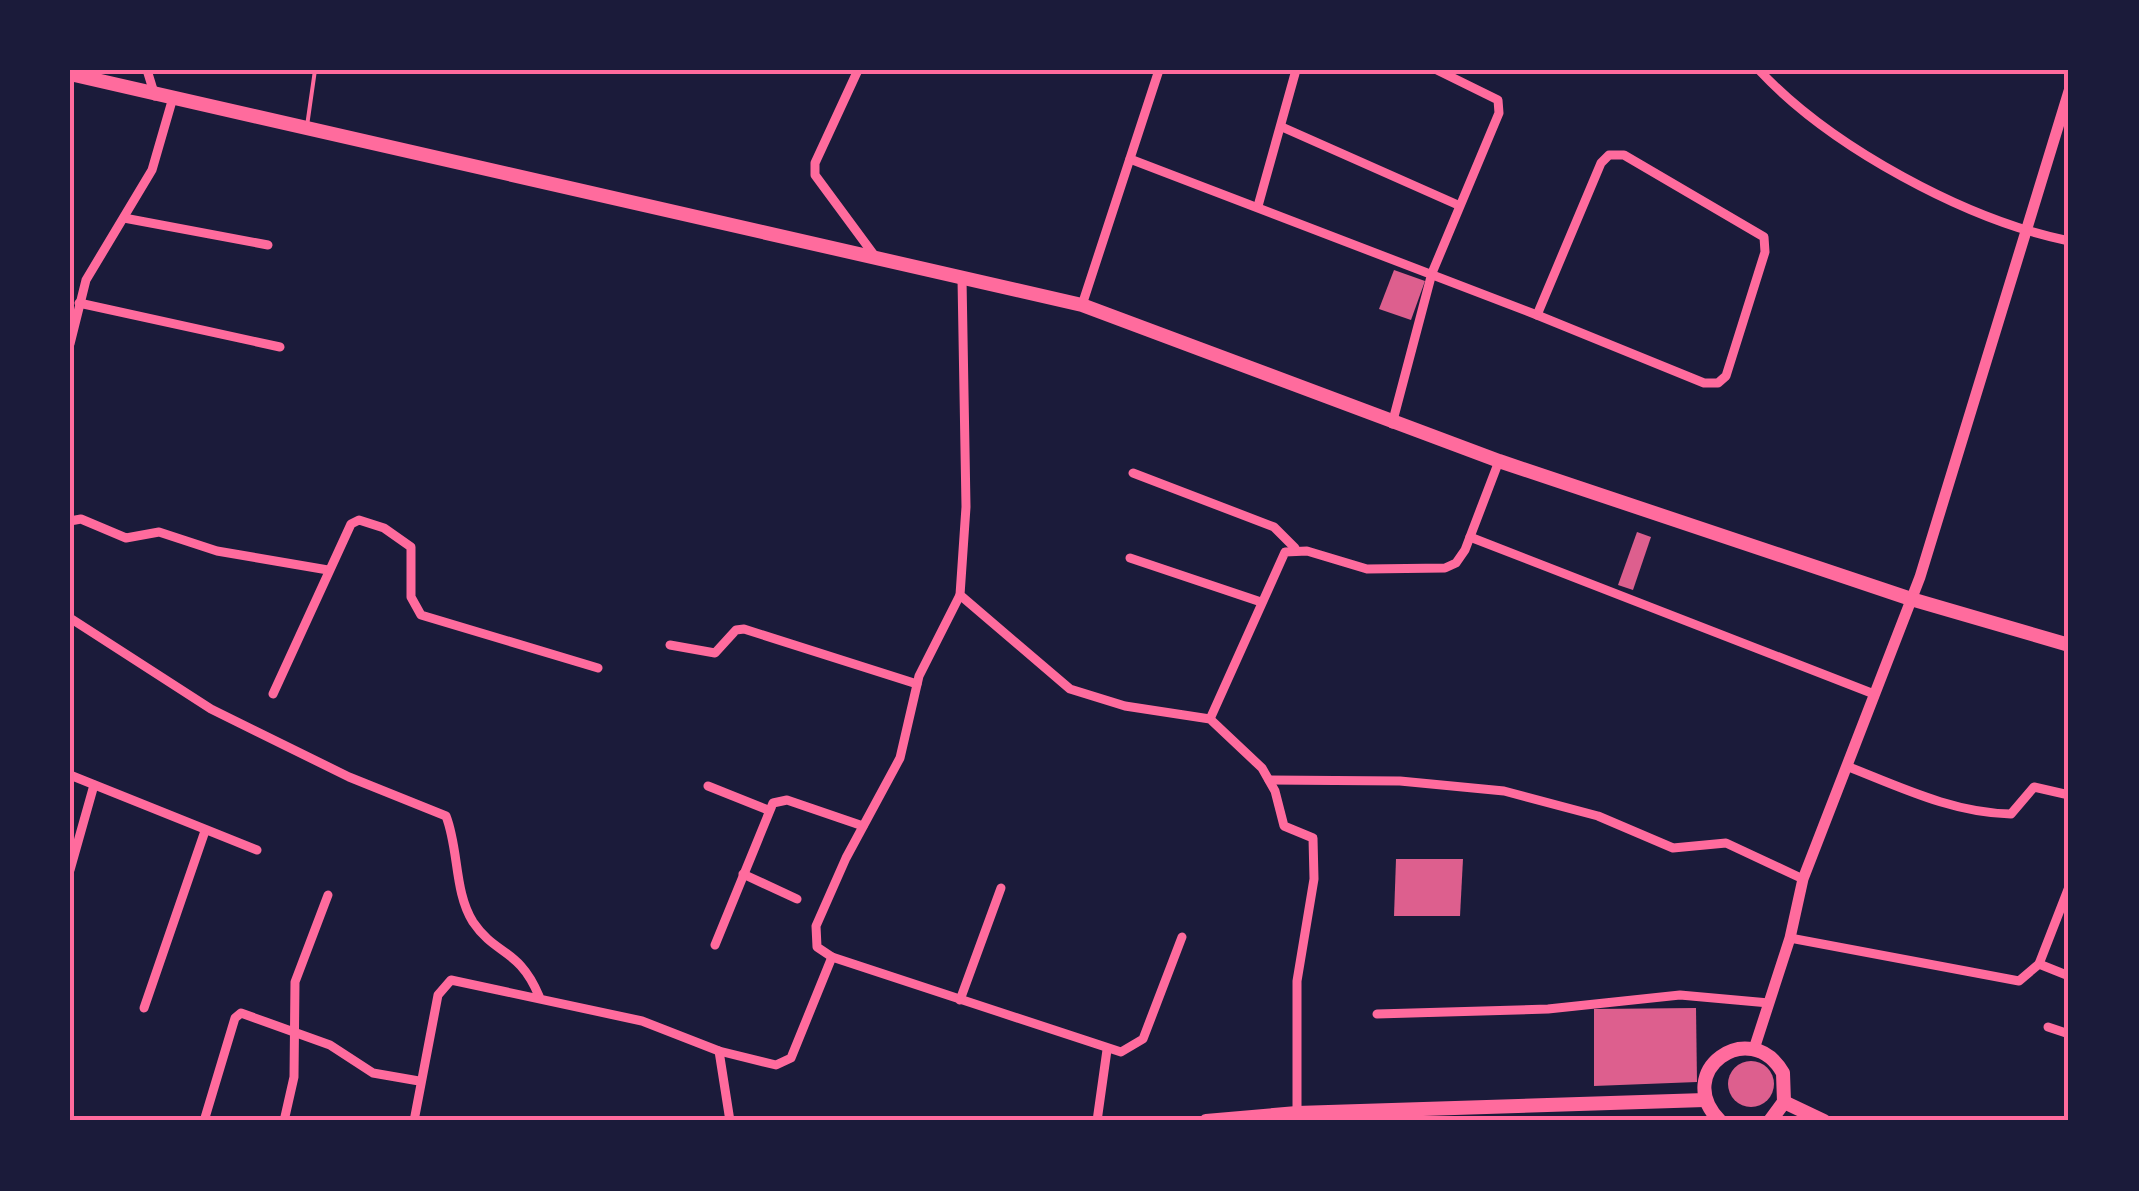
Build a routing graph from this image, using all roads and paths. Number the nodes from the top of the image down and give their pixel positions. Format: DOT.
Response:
graph roads {
  1 [pos="146,70"];
  2 [pos="314,70"];
  3 [pos="858,70"];
  4 [pos="1159,70"];
  5 [pos="1296,70"];
  6 [pos="1437,70"];
  7 [pos="1759,70"];
  8 [pos="70,74"];
  9 [pos="2069,92"];
  10 [pos="155,97"];
  11 [pos="172,101"];
  12 [pos="1282,127"];
  13 [pos="306,131"];
  14 [pos="1130,159"];
  15 [pos="1258,206"];
  16 [pos="1458,206"];
  17 [pos="124,218"];
  18 [pos="2025,232"];
  19 [pos="2069,242"];
  20 [pos="268,245"];
  21 [pos="874,255"];
  22 [pos="1432,274"];
  23 [pos="962,278"];
  24 [pos="79,303"];
  25 [pos="1082,305"];
  26 [pos="1537,314"];
  27 [pos="70,344"];
  28 [pos="280,346"];
  29 [pos="1392,424"];
  30 [pos="1500,462"];
  31 [pos="1133,473"];
  32 [pos="70,522"];
  33 [pos="1470,537"];
  34 [pos="1295,548"];
  35 [pos="1130,558"];
  36 [pos="328,570"];
  37 [pos="960,595"];
  38 [pos="1911,600"];
  39 [pos="1261,602"];
  40 [pos="70,618"];
  41 [pos="2069,645"];
  42 [pos="670,646"];
  43 [pos="598,668"];
  44 [pos="917,684"];
  45 [pos="273,694"];
  46 [pos="1874,694"];
  47 [pos="1210,718"];
  48 [pos="1849,766"];
  49 [pos="70,776"];
  50 [pos="1270,780"];
  51 [pos="94,785"];
  52 [pos="708,786"];
  53 [pos="2069,795"];
  54 [pos="768,810"];
  55 [pos="863,826"];
  56 [pos="205,831"];
  57 [pos="257,850"];
  58 [pos="70,870"];
  59 [pos="743,874"];
  60 [pos="1804,879"];
  61 [pos="2069,887"];
  62 [pos="1001,888"];
  63 [pos="328,895"];
  64 [pos="797,899"];
  65 [pos="1182,937"];
  66 [pos="1790,938"];
  67 [pos="715,945"];
  68 [pos="832,957"];
  69 [pos="2040,964"];
  70 [pos="2069,976"];
  71 [pos="540,996"];
  72 [pos="960,1000"];
  73 [pos="1769,1004"];
  74 [pos="144,1008"];
  75 [pos="1377,1014"];
  76 [pos="2048,1027"];
  77 [pos="292,1031"];
  78 [pos="2069,1034"];
  79 [pos="1754,1049"];
  80 [pos="719,1050"];
  81 [pos="1107,1050"];
  82 [pos="419,1081"];
  83 [pos="1705,1100"];
  84 [pos="1784,1102"];
  85 [pos="1298,1113"];
  86 [pos="204,1121"];
  87 [pos="284,1121"];
  88 [pos="414,1121"];
  89 [pos="730,1121"];
  90 [pos="1098,1121"];
  91 [pos="1206,1121"];
  92 [pos="1720,1121"];
  93 [pos="1770,1121"];
  94 [pos="1824,1121"];
  1 -- 10 [label="street"];
  2 -- 13 [label="lane"];
  3 -- 21 [label="street"];
  4 -- 14 [label="street"];
  5 -- 12 [label="street"];
  6 -- 16 [label="street"];
  7 -- 18 [label="street"];
  8 -- 10 [label="main road"];
  9 -- 18 [label="street"];
  10 -- 11 [label="main road"];
  11 -- 13 [label="main road"];
  11 -- 17 [label="street"];
  12 -- 15 [label="street"];
  12 -- 16 [label="street"];
  13 -- 21 [label="main road"];
  14 -- 15 [label="street"];
  14 -- 25 [label="street"];
  15 -- 22 [label="street"];
  16 -- 22 [label="street"];
  17 -- 20 [label="street"];
  17 -- 24 [label="street"];
  18 -- 19 [label="street"];
  18 -- 38 [label="street"];
  21 -- 23 [label="main road"];
  22 -- 26 [label="street"];
  22 -- 29 [label="street"];
  23 -- 25 [label="main road"];
  23 -- 37 [label="street"];
  24 -- 27 [label="street"];
  24 -- 28 [label="street"];
  25 -- 29 [label="main road"];
  26 -- 26 [label="street"];
  29 -- 30 [label="main road"];
  30 -- 33 [label="street"];
  30 -- 38 [label="main road"];
  31 -- 34 [label="street"];
  32 -- 36 [label="street"];
  33 -- 34 [label="street"];
  33 -- 46 [label="street"];
  34 -- 39 [label="street"];
  35 -- 39 [label="street"];
  36 -- 43 [label="street"];
  36 -- 45 [label="street"];
  37 -- 44 [label="street"];
  37 -- 47 [label="street"];
  38 -- 41 [label="main road"];
  38 -- 46 [label="street"];
  39 -- 47 [label="street"];
  40 -- 71 [label="street"];
  42 -- 44 [label="street"];
  44 -- 55 [label="street"];
  46 -- 48 [label="street"];
  47 -- 50 [label="street"];
  48 -- 53 [label="street"];
  48 -- 60 [label="street"];
  49 -- 51 [label="street"];
  50 -- 60 [label="street"];
  50 -- 85 [label="street"];
  51 -- 56 [label="street"];
  51 -- 58 [label="street"];
  52 -- 54 [label="street"];
  54 -- 55 [label="street"];
  54 -- 59 [label="street"];
  55 -- 68 [label="street"];
  56 -- 57 [label="street"];
  56 -- 74 [label="street"];
  59 -- 64 [label="street"];
  59 -- 67 [label="street"];
  60 -- 66 [label="street"];
  61 -- 69 [label="street"];
  62 -- 72 [label="street"];
  63 -- 77 [label="street"];
  65 -- 81 [label="street"];
  66 -- 69 [label="street"];
  66 -- 73 [label="street"];
  68 -- 72 [label="street"];
  68 -- 80 [label="street"];
  69 -- 70 [label="street"];
  71 -- 80 [label="street"];
  71 -- 82 [label="street"];
  72 -- 81 [label="street"];
  73 -- 75 [label="street"];
  73 -- 79 [label="street"];
  76 -- 78 [label="street"];
  77 -- 82 [label="street"];
  77 -- 86 [label="street"];
  77 -- 87 [label="street"];
  79 -- 83 [label="main road"];
  79 -- 84 [label="main road"];
  80 -- 89 [label="street"];
  81 -- 90 [label="street"];
  82 -- 88 [label="street"];
  83 -- 85 [label="main road"];
  83 -- 92 [label="main road"];
  84 -- 93 [label="main road"];
  84 -- 94 [label="main road"];
  85 -- 91 [label="main road"];
}
